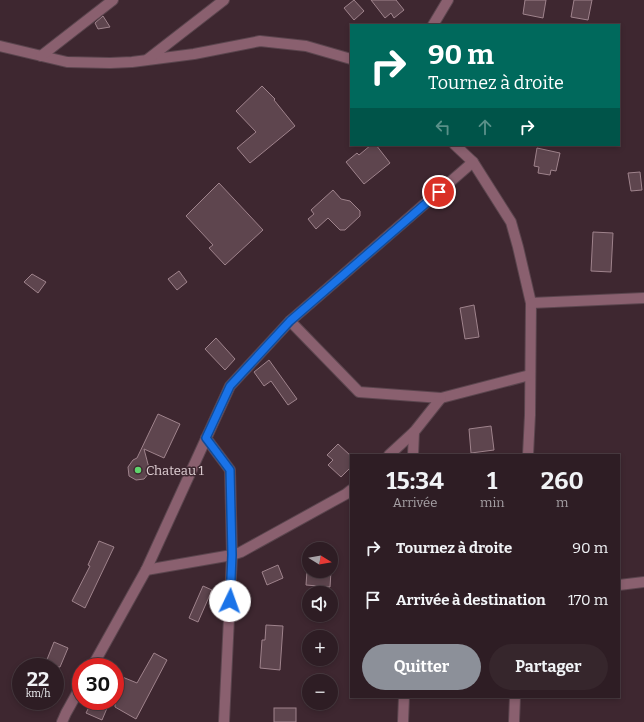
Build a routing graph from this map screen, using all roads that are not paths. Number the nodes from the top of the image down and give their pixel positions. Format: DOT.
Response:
graph roads {
  1 [pos="113,0"];
  2 [pos="224,0"];
  3 [pos="448,0"];
  4 [pos="434,24"];
  5 [pos="0,46"];
  6 [pos="41,56"];
  7 [pos="350,59"];
  8 [pos="147,60"];
  9 [pos="456,146"];
  10 [pos="473,162"];
  11 [pos="644,298"];
  12 [pos="530,303"];
  13 [pos="290,321"];
  14 [pos="530,375"];
  15 [pos="441,398"];
  16 [pos="414,432"];
  17 [pos="206,438"];
  18 [pos="390,454"];
  19 [pos="413,454"];
  20 [pos="528,454"];
  21 [pos="350,491"];
  22 [pos="232,555"];
  23 [pos="146,570"];
  24 [pos="644,582"];
  25 [pos="620,585"];
  26 [pos="97,658"];
  27 [pos="404,698"];
  28 [pos="515,698"];
  29 [pos="72,703"];
  30 [pos="62,722"];
  31 [pos="224,722"];
  32 [pos="403,722"];
  33 [pos="514,722"];
  1 -- 6 [label="street"];
  2 -- 8 [label="street"];
  3 -- 4 [label="street"];
  5 -- 6 [label="street"];
  6 -- 8 [label="street"];
  7 -- 8 [label="street"];
  9 -- 10 [label="street"];
  10 -- 12 [label="street"];
  10 -- 13 [label="street"];
  11 -- 12 [label="street"];
  12 -- 14 [label="street"];
  13 -- 15 [label="street"];
  13 -- 17 [label="street"];
  14 -- 15 [label="street"];
  14 -- 20 [label="street"];
  15 -- 16 [label="street"];
  16 -- 18 [label="street"];
  16 -- 19 [label="street"];
  17 -- 22 [label="street"];
  17 -- 23 [label="street"];
  21 -- 22 [label="street"];
  22 -- 23 [label="street"];
  22 -- 31 [label="street"];
  23 -- 26 [label="street"];
  24 -- 25 [label="street"];
  27 -- 32 [label="street"];
  28 -- 33 [label="street"];
  29 -- 30 [label="street"];
}
